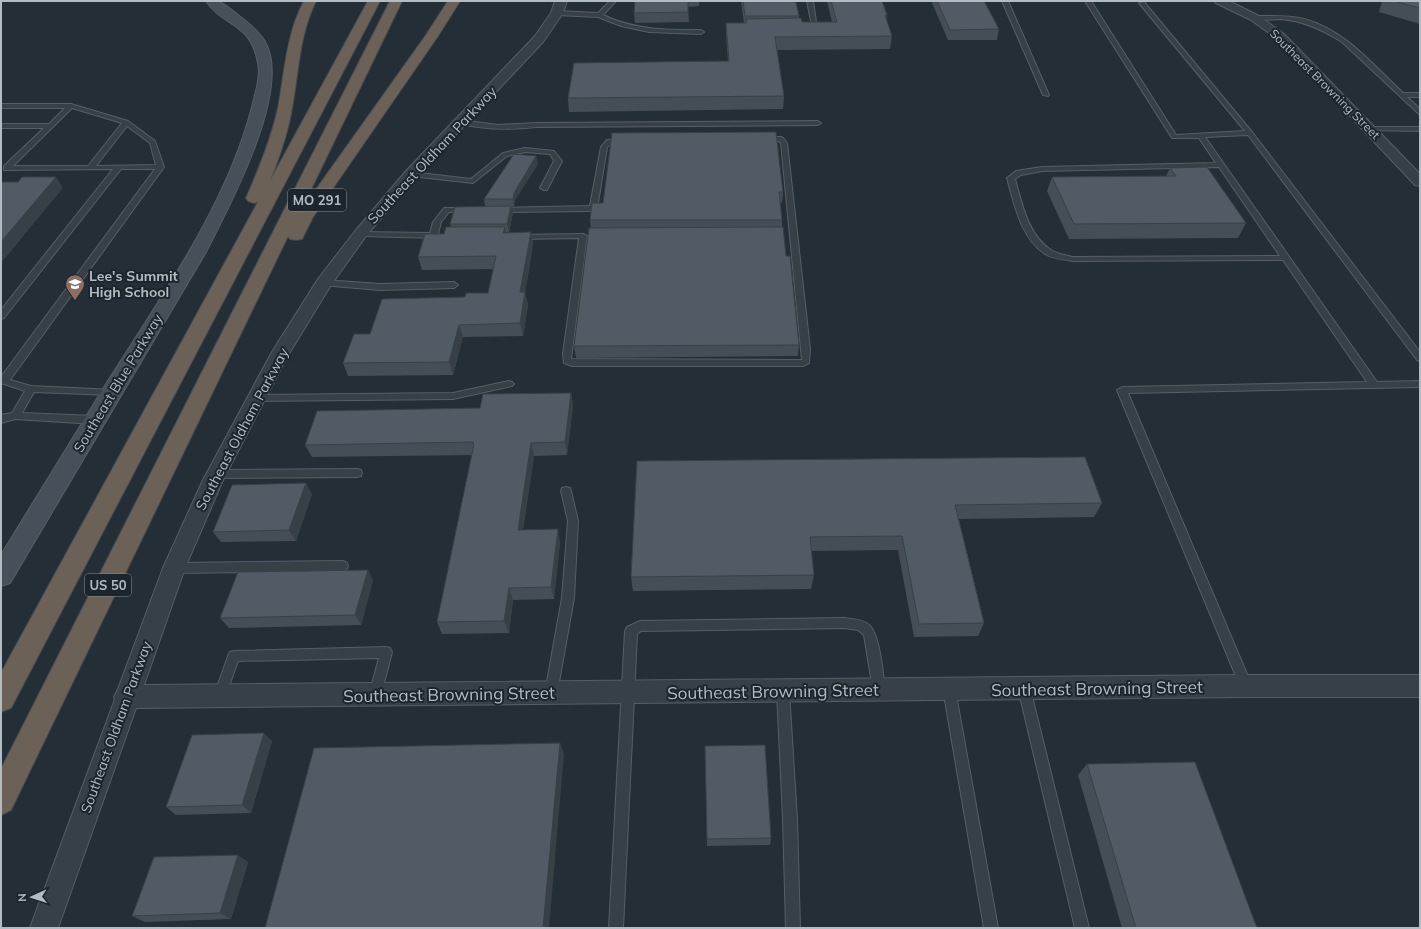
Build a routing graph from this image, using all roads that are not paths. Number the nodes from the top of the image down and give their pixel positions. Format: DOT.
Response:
graph roads {
  1 [pos="212,1"];
  2 [pos="310,1"];
  3 [pos="374,1"];
  4 [pos="396,1"];
  5 [pos="454,1"];
  6 [pos="613,1"];
  7 [pos="810,1"];
  8 [pos="1005,1"];
  9 [pos="1088,1"];
  10 [pos="1220,1"];
  11 [pos="1142,3"];
  12 [pos="559,7"];
  13 [pos="599,15"];
  14 [pos="1255,18"];
  15 [pos="800,28"];
  16 [pos="701,32"];
  17 [pos="1046,95"];
  18 [pos="1402,95"];
  19 [pos="1420,95"];
  20 [pos="1,106"];
  21 [pos="71,106"];
  22 [pos="1420,112"];
  23 [pos="126,122"];
  24 [pos="460,122"];
  25 [pos="818,123"];
  26 [pos="1,126"];
  27 [pos="51,126"];
  28 [pos="1370,129"];
  29 [pos="1420,129"];
  30 [pos="1250,133"];
  31 [pos="1201,136"];
  32 [pos="753,139"];
  33 [pos="635,140"];
  34 [pos="1222,165"];
  35 [pos="119,167"];
  36 [pos="160,167"];
  37 [pos="90,168"];
  38 [pos="411,174"];
  39 [pos="1420,182"];
  40 [pos="544,188"];
  41 [pos="360,234"];
  42 [pos="433,236"];
  43 [pos="448,236"];
  44 [pos="511,236"];
  45 [pos="1286,258"];
  46 [pos="324,283"];
  47 [pos="454,285"];
  48 [pos="1,316"];
  49 [pos="187,351"];
  50 [pos="1420,358"];
  51 [pos="215,369"];
  52 [pos="3,380"];
  53 [pos="509,384"];
  54 [pos="1420,384"];
  55 [pos="1374,385"];
  56 [pos="31,389"];
  57 [pos="112,392"];
  58 [pos="255,398"];
  59 [pos="15,416"];
  60 [pos="1,419"];
  61 [pos="95,420"];
  62 [pos="357,473"];
  63 [pos="217,474"];
  64 [pos="566,491"];
  65 [pos="342,566"];
  66 [pos="174,568"];
  67 [pos="1,576"];
  68 [pos="1246,686"];
  69 [pos="1420,686"];
  70 [pos="1024,688"];
  71 [pos="949,689"];
  72 [pos="879,690"];
  73 [pos="783,691"];
  74 [pos="629,692"];
  75 [pos="551,693"];
  76 [pos="375,695"];
  77 [pos="220,696"];
  78 [pos="126,697"];
  79 [pos="1,700"];
  80 [pos="1,800"];
  81 [pos="44,928"];
  82 [pos="616,928"];
  83 [pos="792,928"];
  84 [pos="991,928"];
  85 [pos="1082,928"];
  1 -- 57 [label="street, Southeast Blue Parkway"];
  2 -- 49 [label="highway"];
  3 -- 49 [label="highway, US 50"];
  4 -- 51 [label="highway, US 50"];
  5 -- 51 [label="highway, MO 291"];
  6 -- 13 [label="lane"];
  7 -- 15 [label="lane"];
  8 -- 17 [label="lane"];
  9 -- 31 [label="lane"];
  10 -- 14 [label="street, Southeast Browning Street"];
  11 -- 30 [label="lane"];
  12 -- 13 [label="lane"];
  12 -- 24 [label="street, Southeast Oldham Parkway"];
  13 -- 16 [label="lane"];
  14 -- 18 [label="lane"];
  14 -- 28 [label="street, Southeast Browning Street"];
  18 -- 19 [label="lane"];
  18 -- 22 [label="lane"];
  20 -- 21 [label="lane"];
  21 -- 23 [label="lane"];
  21 -- 27 [label="lane"];
  23 -- 36 [label="lane"];
  23 -- 37 [label="lane"];
  24 -- 25 [label="lane"];
  24 -- 38 [label="street, Southeast Oldham Parkway"];
  26 -- 27 [label="lane"];
  27 -- 37 [label="lane"];
  28 -- 29 [label="lane"];
  28 -- 39 [label="street, Southeast Browning Street"];
  30 -- 31 [label="lane"];
  30 -- 50 [label="lane"];
  31 -- 34 [label="lane"];
  32 -- 44 [label="lane"];
  33 -- 42 [label="lane"];
  34 -- 45 [label="lane"];
  34 -- 45 [label="lane"];
  35 -- 36 [label="lane"];
  35 -- 37 [label="lane"];
  35 -- 48 [label="lane"];
  36 -- 52 [label="lane"];
  38 -- 40 [label="lane"];
  38 -- 41 [label="street, Southeast Oldham Parkway"];
  41 -- 42 [label="lane"];
  41 -- 46 [label="street, Southeast Oldham Parkway"];
  42 -- 43 [label="lane"];
  45 -- 55 [label="lane"];
  46 -- 47 [label="lane"];
  46 -- 58 [label="street, Southeast Oldham Parkway"];
  49 -- 79 [label="highway, US 50"];
  51 -- 80 [label="highway, US 50"];
  52 -- 56 [label="lane"];
  53 -- 58 [label="lane"];
  54 -- 55 [label="lane"];
  55 -- 68 [label="lane"];
  56 -- 57 [label="lane"];
  56 -- 59 [label="lane"];
  57 -- 61 [label="street, Southeast Blue Parkway"];
  58 -- 63 [label="street, Southeast Oldham Parkway"];
  59 -- 60 [label="lane"];
  59 -- 61 [label="lane"];
  61 -- 67 [label="street, Southeast Blue Parkway"];
  62 -- 63 [label="lane"];
  63 -- 66 [label="street, Southeast Oldham Parkway"];
  64 -- 75 [label="lane"];
  65 -- 66 [label="lane"];
  66 -- 78 [label="street, Southeast Oldham Parkway"];
  68 -- 69 [label="street, Southeast Browning Street"];
  68 -- 70 [label="street, Southeast Browning Street"];
  70 -- 71 [label="street, Southeast Browning Street"];
  70 -- 85 [label="lane"];
  71 -- 72 [label="street, Southeast Browning Street"];
  71 -- 84 [label="lane"];
  72 -- 73 [label="street, Southeast Browning Street"];
  72 -- 74 [label="lane"];
  73 -- 74 [label="street, Southeast Browning Street"];
  73 -- 83 [label="lane"];
  74 -- 75 [label="street, Southeast Browning Street"];
  74 -- 82 [label="lane"];
  75 -- 76 [label="street, Southeast Browning Street"];
  76 -- 77 [label="street, Southeast Browning Street"];
  76 -- 77 [label="lane"];
  77 -- 78 [label="street, Southeast Browning Street"];
  78 -- 81 [label="street, Southeast Oldham Parkway"];
}
